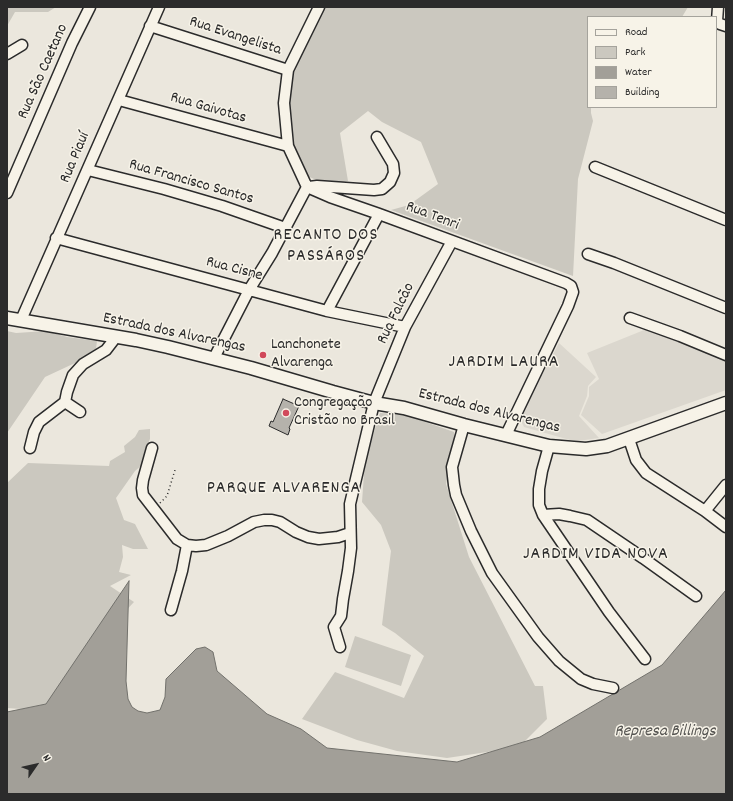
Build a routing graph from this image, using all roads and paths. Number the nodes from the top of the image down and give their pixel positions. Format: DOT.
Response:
graph roads {
  1 [pos="90,7"];
  2 [pos="159,7"];
  3 [pos="319,7"];
  4 [pos="718,7"];
  5 [pos="150,26"];
  6 [pos="726,26"];
  7 [pos="22,45"];
  8 [pos="7,54"];
  9 [pos="288,70"];
  10 [pos="119,100"];
  11 [pos="376,137"];
  12 [pos="288,146"];
  13 [pos="595,167"];
  14 [pos="88,170"];
  15 [pos="307,187"];
  16 [pos="7,193"];
  17 [pos="379,214"];
  18 [pos="726,220"];
  19 [pos="285,228"];
  20 [pos="56,238"];
  21 [pos="452,241"];
  22 [pos="588,254"];
  23 [pos="249,290"];
  24 [pos="726,308"];
  25 [pos="327,311"];
  26 [pos="7,318"];
  27 [pos="630,318"];
  28 [pos="21,320"];
  29 [pos="404,327"];
  30 [pos="116,337"];
  31 [pos="726,355"];
  32 [pos="214,358"];
  33 [pos="65,402"];
  34 [pos="374,403"];
  35 [pos="726,403"];
  36 [pos="80,412"];
  37 [pos="464,425"];
  38 [pos="506,436"];
  39 [pos="629,439"];
  40 [pos="549,446"];
  41 [pos="30,448"];
  42 [pos="152,448"];
  43 [pos="175,470"];
  44 [pos="726,485"];
  45 [pos="153,507"];
  46 [pos="705,511"];
  47 [pos="543,515"];
  48 [pos="726,527"];
  49 [pos="350,533"];
  50 [pos="187,545"];
  51 [pos="696,596"];
  52 [pos="171,610"];
  53 [pos="340,647"];
  54 [pos="644,659"];
  55 [pos="613,688"];
  1 -- 16 [label="street, Rua São Caetano"];
  2 -- 5 [label="street, Rua Piauí"];
  3 -- 9 [label="street"];
  4 -- 6 [label="street"];
  5 -- 9 [label="street, Rua Evangelista"];
  5 -- 10 [label="street, Rua Piauí"];
  7 -- 8 [label="street"];
  9 -- 12 [label="street"];
  10 -- 12 [label="street, Rua Gaivotas"];
  10 -- 14 [label="street, Rua Piauí"];
  11 -- 15 [label="street"];
  12 -- 15 [label="street"];
  13 -- 18 [label="street"];
  14 -- 19 [label="street, Rua Francisco Santos"];
  14 -- 20 [label="street, Rua Piauí"];
  15 -- 17 [label="street, Rua Tenri"];
  15 -- 19 [label="street"];
  17 -- 21 [label="street, Rua Tenri"];
  17 -- 25 [label="street"];
  19 -- 23 [label="street"];
  20 -- 23 [label="street, Rua Cisne"];
  20 -- 28 [label="street, Rua Piauí"];
  21 -- 29 [label="street, Rua Falcão"];
  21 -- 38 [label="street, Rua Tenri"];
  22 -- 24 [label="street"];
  23 -- 25 [label="street, Rua Cisne"];
  23 -- 32 [label="street"];
  25 -- 29 [label="street, Rua Cisne"];
  26 -- 28 [label="main road, Estrada dos Alvarengas"];
  27 -- 31 [label="street"];
  28 -- 30 [label="main road, Estrada dos Alvarengas"];
  29 -- 34 [label="street, Rua Falcão"];
  30 -- 32 [label="main road, Estrada dos Alvarengas"];
  30 -- 33 [label="street"];
  32 -- 34 [label="main road, Estrada dos Alvarengas"];
  33 -- 36 [label="street"];
  33 -- 41 [label="street"];
  34 -- 37 [label="main road, Estrada dos Alvarengas"];
  34 -- 49 [label="street, Rua Falcão"];
  35 -- 39 [label="main road, Estrada dos Alvarengas"];
  37 -- 38 [label="main road, Estrada dos Alvarengas"];
  37 -- 55 [label="street"];
  38 -- 40 [label="main road, Estrada dos Alvarengas"];
  39 -- 40 [label="main road, Estrada dos Alvarengas"];
  39 -- 46 [label="street"];
  40 -- 47 [label="street"];
  42 -- 45 [label="street"];
  43 -- 45 [label="path"];
  44 -- 46 [label="street"];
  45 -- 50 [label="street"];
  46 -- 48 [label="street"];
  47 -- 51 [label="street"];
  47 -- 54 [label="street"];
  49 -- 50 [label="street"];
  49 -- 53 [label="street, Rua Falcão"];
  50 -- 52 [label="street"];
}
